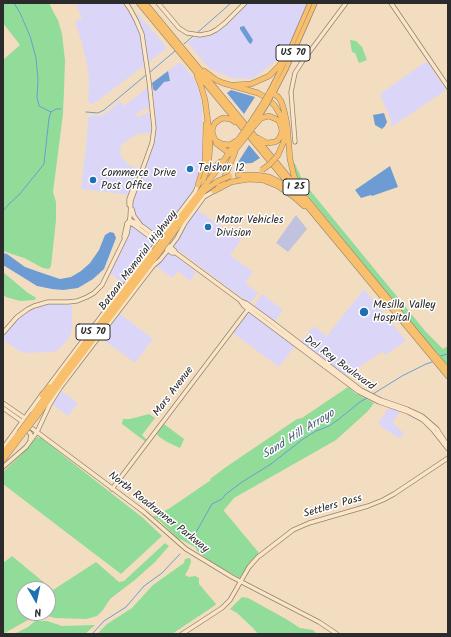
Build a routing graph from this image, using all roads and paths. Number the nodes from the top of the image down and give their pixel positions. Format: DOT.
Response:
graph roads {
  1 [pos="126,3"];
  2 [pos="139,3"];
  3 [pos="145,3"];
  4 [pos="158,3"];
  5 [pos="245,3"];
  6 [pos="310,3"];
  7 [pos="315,3"];
  8 [pos="346,3"];
  9 [pos="391,3"];
  10 [pos="184,50"];
  11 [pos="288,53"];
  12 [pos="186,60"];
  13 [pos="223,83"];
  14 [pos="448,87"];
  15 [pos="271,94"];
  16 [pos="206,106"];
  17 [pos="252,124"];
  18 [pos="244,129"];
  19 [pos="209,130"];
  20 [pos="253,135"];
  21 [pos="242,138"];
  22 [pos="295,142"];
  23 [pos="233,151"];
  24 [pos="141,171"];
  25 [pos="238,175"];
  26 [pos="198,185"];
  27 [pos="204,191"];
  28 [pos="214,191"];
  29 [pos="131,201"];
  30 [pos="189,206"];
  31 [pos="304,206"];
  32 [pos="314,208"];
  33 [pos="128,221"];
  34 [pos="143,228"];
  35 [pos="167,234"];
  36 [pos="330,234"];
  37 [pos="158,240"];
  38 [pos="175,240"];
  39 [pos="169,248"];
  40 [pos="155,251"];
  41 [pos="163,256"];
  42 [pos="249,308"];
  43 [pos="3,333"];
  44 [pos="283,333"];
  45 [pos="303,348"];
  46 [pos="85,350"];
  47 [pos="74,370"];
  48 [pos="448,370"];
  49 [pos="63,372"];
  50 [pos="448,376"];
  51 [pos="42,395"];
  52 [pos="3,403"];
  53 [pos="3,408"];
  54 [pos="9,409"];
  55 [pos="33,414"];
  56 [pos="44,418"];
  57 [pos="24,420"];
  58 [pos="37,432"];
  59 [pos="19,433"];
  60 [pos="30,442"];
  61 [pos="3,448"];
  62 [pos="448,448"];
  63 [pos="3,453"];
  64 [pos="448,458"];
  65 [pos="3,460"];
  66 [pos="3,467"];
  67 [pos="112,489"];
  68 [pos="241,582"];
  69 [pos="182,634"];
  70 [pos="337,634"];
  1 -- 24 [label="main road"];
  2 -- 12 [label="highway, I 25"];
  3 -- 10 [label="highway, I 25"];
  4 -- 5 [label="main road"];
  6 -- 11 [label="main road, US 70"];
  7 -- 15 [label="main road, US 70"];
  8 -- 22 [label="main road"];
  9 -- 14 [label="main road"];
  10 -- 13 [label="highway"];
  10 -- 20 [label="highway, I 25"];
  11 -- 13 [label="highway"];
  11 -- 15 [label="main road, US 70"];
  12 -- 16 [label="highway"];
  12 -- 18 [label="highway, I 25"];
  13 -- 25 [label="highway, bridge"];
  15 -- 17 [label="highway, US 70, bridge"];
  15 -- 32 [label="highway"];
  16 -- 19 [label="highway"];
  16 -- 26 [label="highway"];
  17 -- 20 [label="highway"];
  17 -- 21 [label="highway, US 70, bridge"];
  18 -- 21 [label="highway"];
  18 -- 36 [label="highway, I 25"];
  19 -- 23 [label="highway"];
  19 -- 30 [label="highway, bridge"];
  20 -- 32 [label="highway, I 25"];
  21 -- 23 [label="highway, US 70"];
  21 -- 23 [label="highway, US 70"];
  23 -- 26 [label="highway"];
  23 -- 27 [label="highway, Bataan Memorial Highway / US 70"];
  23 -- 28 [label="highway"];
  23 -- 30 [label="highway, Bataan Memorial Highway / US 70"];
  24 -- 29 [label="main road"];
  24 -- 33 [label="main road"];
  25 -- 27 [label="highway, bridge"];
  25 -- 31 [label="highway"];
  26 -- 35 [label="main road"];
  27 -- 35 [label="highway, Bataan Memorial Highway / US 70"];
  28 -- 31 [label="highway"];
  28 -- 38 [label="main road"];
  29 -- 33 [label="main road"];
  29 -- 34 [label="main road"];
  30 -- 35 [label="highway, Bataan Memorial Highway / US 70"];
  31 -- 36 [label="highway"];
  32 -- 48 [label="highway, I 25"];
  33 -- 34 [label="main road, Del Rey Boulevard"];
  33 -- 43 [label="main road"];
  34 -- 37 [label="main road, Del Rey Boulevard"];
  35 -- 37 [label="main road"];
  35 -- 38 [label="main road"];
  35 -- 40 [label="highway, Bataan Memorial Highway / US 70, bridge"];
  36 -- 50 [label="highway, I 25"];
  37 -- 39 [label="main road, Del Rey Boulevard"];
  37 -- 40 [label="main road"];
  38 -- 39 [label="main road"];
  39 -- 41 [label="main road"];
  39 -- 42 [label="main road, Del Rey Boulevard"];
  40 -- 41 [label="main road"];
  40 -- 46 [label="highway, Bataan Memorial Highway / US 70"];
  40 -- 49 [label="highway, Bataan Memorial Highway / US 70"];
  40 -- 51 [label="main road"];
  41 -- 47 [label="main road"];
  42 -- 44 [label="main road, Del Rey Boulevard"];
  42 -- 67 [label="main road, Mars Avenue"];
  44 -- 45 [label="main road, Del Rey Boulevard"];
  44 -- 45 [label="main road, Del Rey Boulevard"];
  45 -- 62 [label="main road, Del Rey Boulevard"];
  45 -- 62 [label="main road, Del Rey Boulevard"];
  46 -- 47 [label="highway"];
  46 -- 55 [label="highway, Bataan Memorial Highway / US 70"];
  47 -- 56 [label="main road"];
  49 -- 51 [label="highway"];
  49 -- 55 [label="highway, Bataan Memorial Highway / US 70"];
  51 -- 55 [label="main road"];
  52 -- 54 [label="main road, North Roadrunner Parkway"];
  53 -- 54 [label="main road, North Roadrunner Parkway"];
  54 -- 57 [label="main road, North Roadrunner Parkway"];
  55 -- 56 [label="main road"];
  55 -- 57 [label="main road"];
  55 -- 59 [label="highway, Bataan Memorial Highway / US 70, bridge"];
  56 -- 58 [label="main road"];
  57 -- 58 [label="main road, North Roadrunner Parkway"];
  57 -- 59 [label="main road"];
  58 -- 60 [label="main road"];
  58 -- 67 [label="main road, North Roadrunner Parkway"];
  59 -- 60 [label="main road"];
  59 -- 61 [label="main road"];
  59 -- 63 [label="highway, Bataan Memorial Highway / US 70"];
  59 -- 65 [label="highway, Bataan Memorial Highway / US 70"];
  60 -- 66 [label="main road"];
  64 -- 68 [label="main road, Settlers Pass"];
  67 -- 68 [label="main road, North Roadrunner Parkway"];
  68 -- 69 [label="main road, Settlers Pass"];
  68 -- 70 [label="main road, North Roadrunner Parkway"];
}
